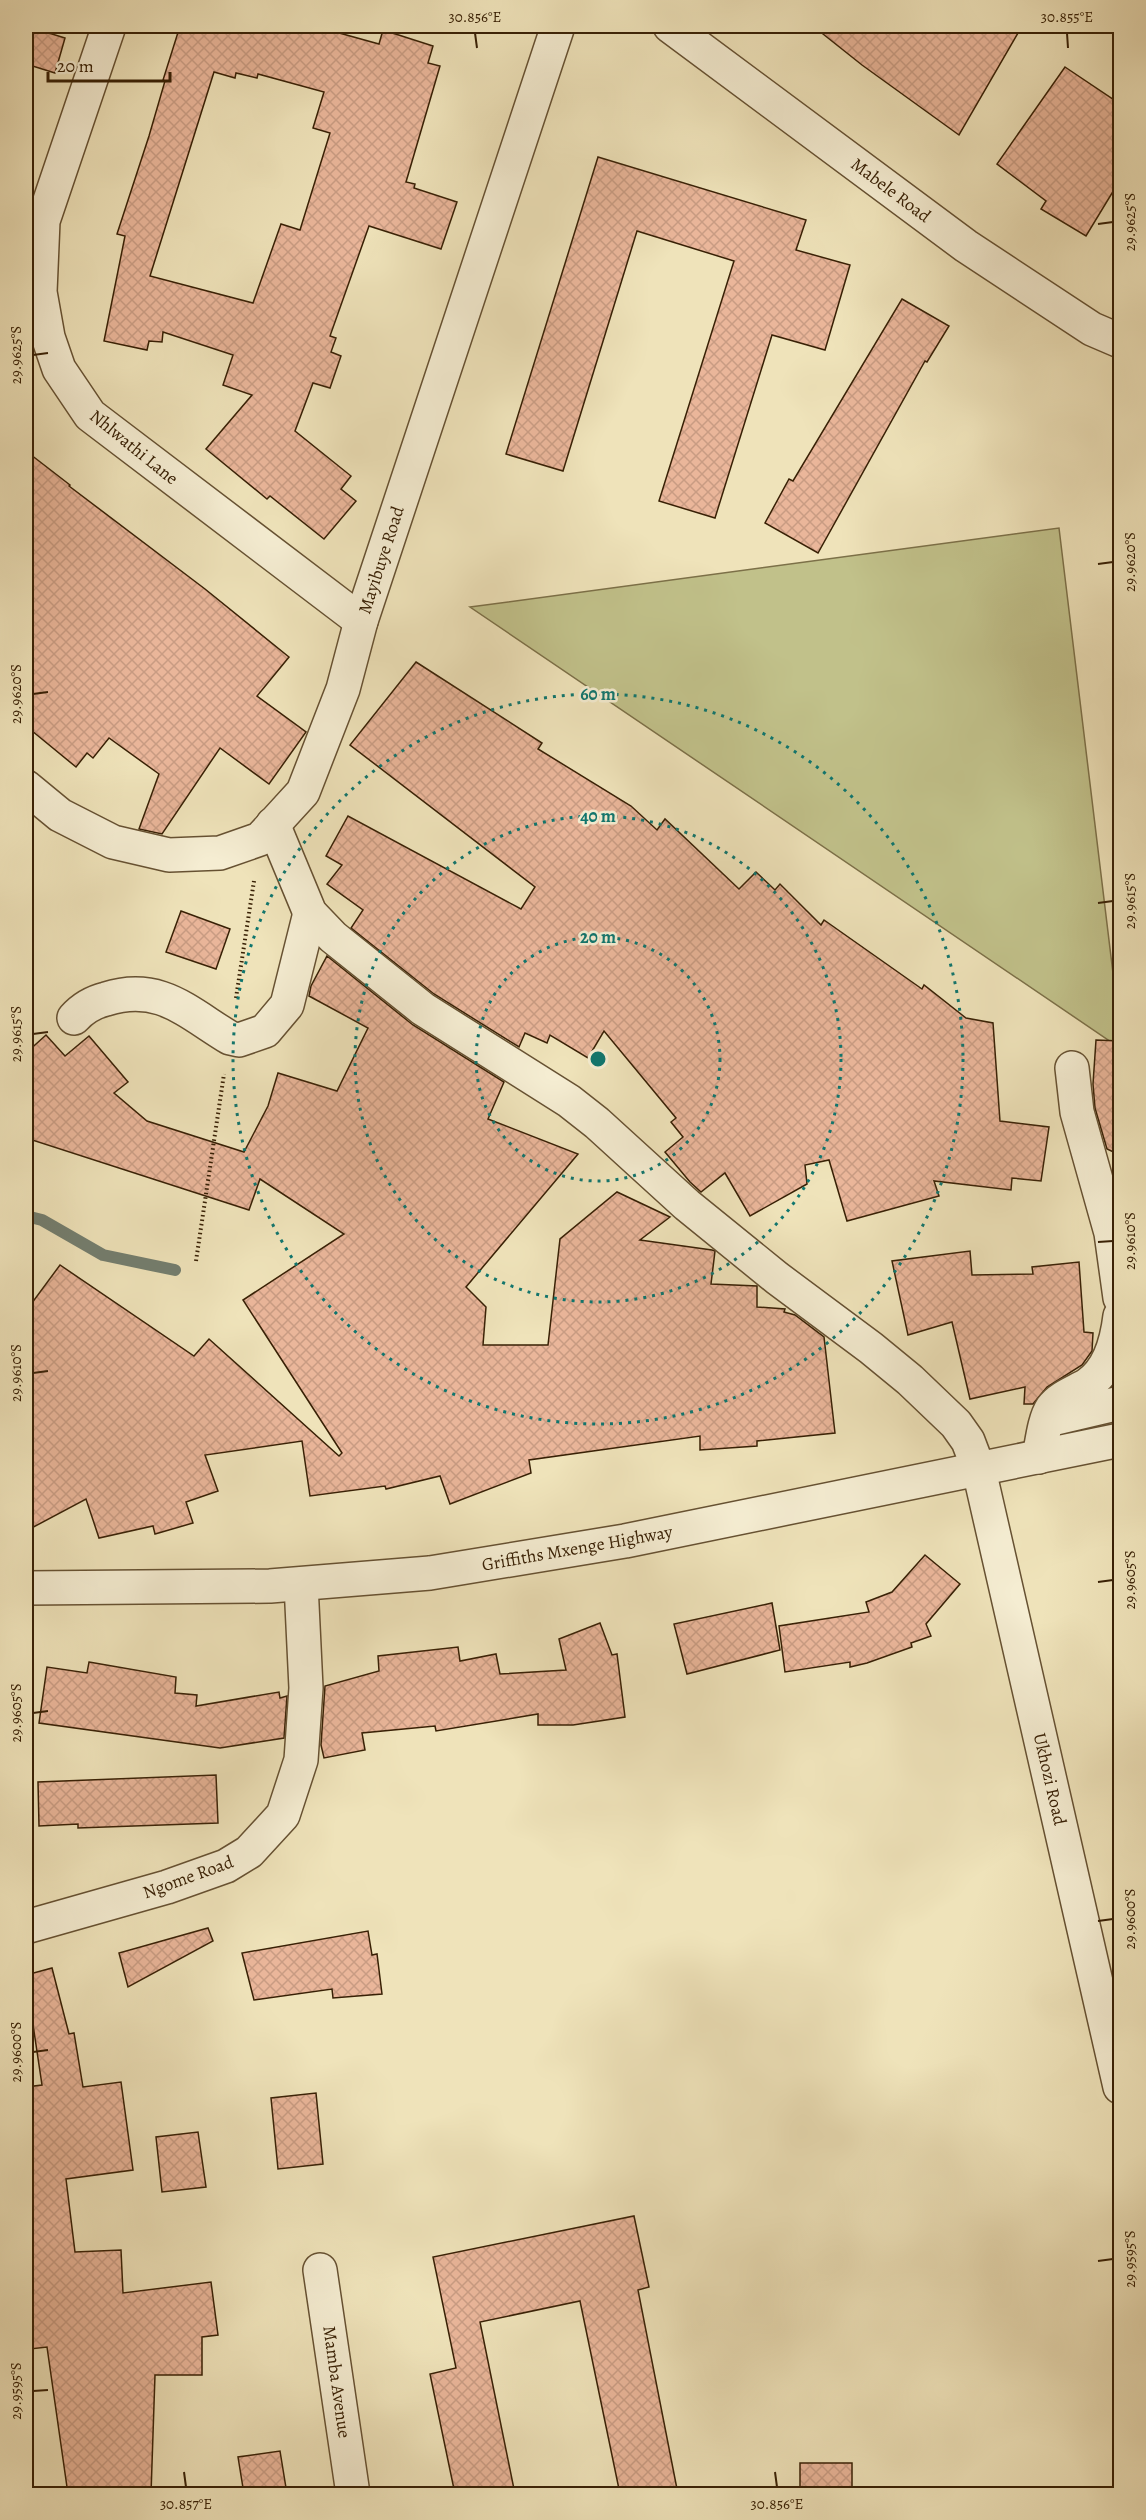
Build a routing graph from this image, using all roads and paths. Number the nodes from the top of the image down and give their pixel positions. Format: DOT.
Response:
graph roads {
  1 [pos="109,26"];
  2 [pos="558,26"];
  3 [pos="670,26"];
  4 [pos="1120,341"];
  5 [pos="361,621"];
  6 [pos="26,787"];
  7 [pos="273,824"];
  8 [pos="310,913"];
  9 [pos="74,1018"];
  10 [pos="1072,1068"];
  11 [pos="1120,1298"];
  12 [pos="1120,1316"];
  13 [pos="1120,1403"];
  14 [pos="1048,1420"];
  15 [pos="1120,1440"];
  16 [pos="1039,1457"];
  17 [pos="979,1470"];
  18 [pos="301,1584"];
  19 [pos="26,1588"];
  20 [pos="26,1927"];
  21 [pos="1120,2087"];
  22 [pos="320,2270"];
  23 [pos="353,2494"];
  1 -- 5 [label="street, Nhlwathi Lane"];
  2 -- 5 [label="street, Mayibuye Road"];
  3 -- 4 [label="street, Mabele Road"];
  5 -- 7 [label="street, Mayibuye Road"];
  6 -- 7 [label="street, Mayibuye Road"];
  7 -- 8 [label="street"];
  8 -- 9 [label="street"];
  8 -- 17 [label="street, Ukhozi Road"];
  10 -- 11 [label="street"];
  12 -- 14 [label="street"];
  13 -- 14 [label="street"];
  14 -- 16 [label="street"];
  15 -- 16 [label="street, Griffiths Mxenge Highway"];
  16 -- 17 [label="street, Griffiths Mxenge Highway"];
  17 -- 18 [label="street, Griffiths Mxenge Highway"];
  17 -- 21 [label="street, Ukhozi Road"];
  18 -- 19 [label="street, Griffiths Mxenge Highway"];
  18 -- 20 [label="street, Ngome Road"];
  22 -- 23 [label="street, Mamba Avenue"];
}
